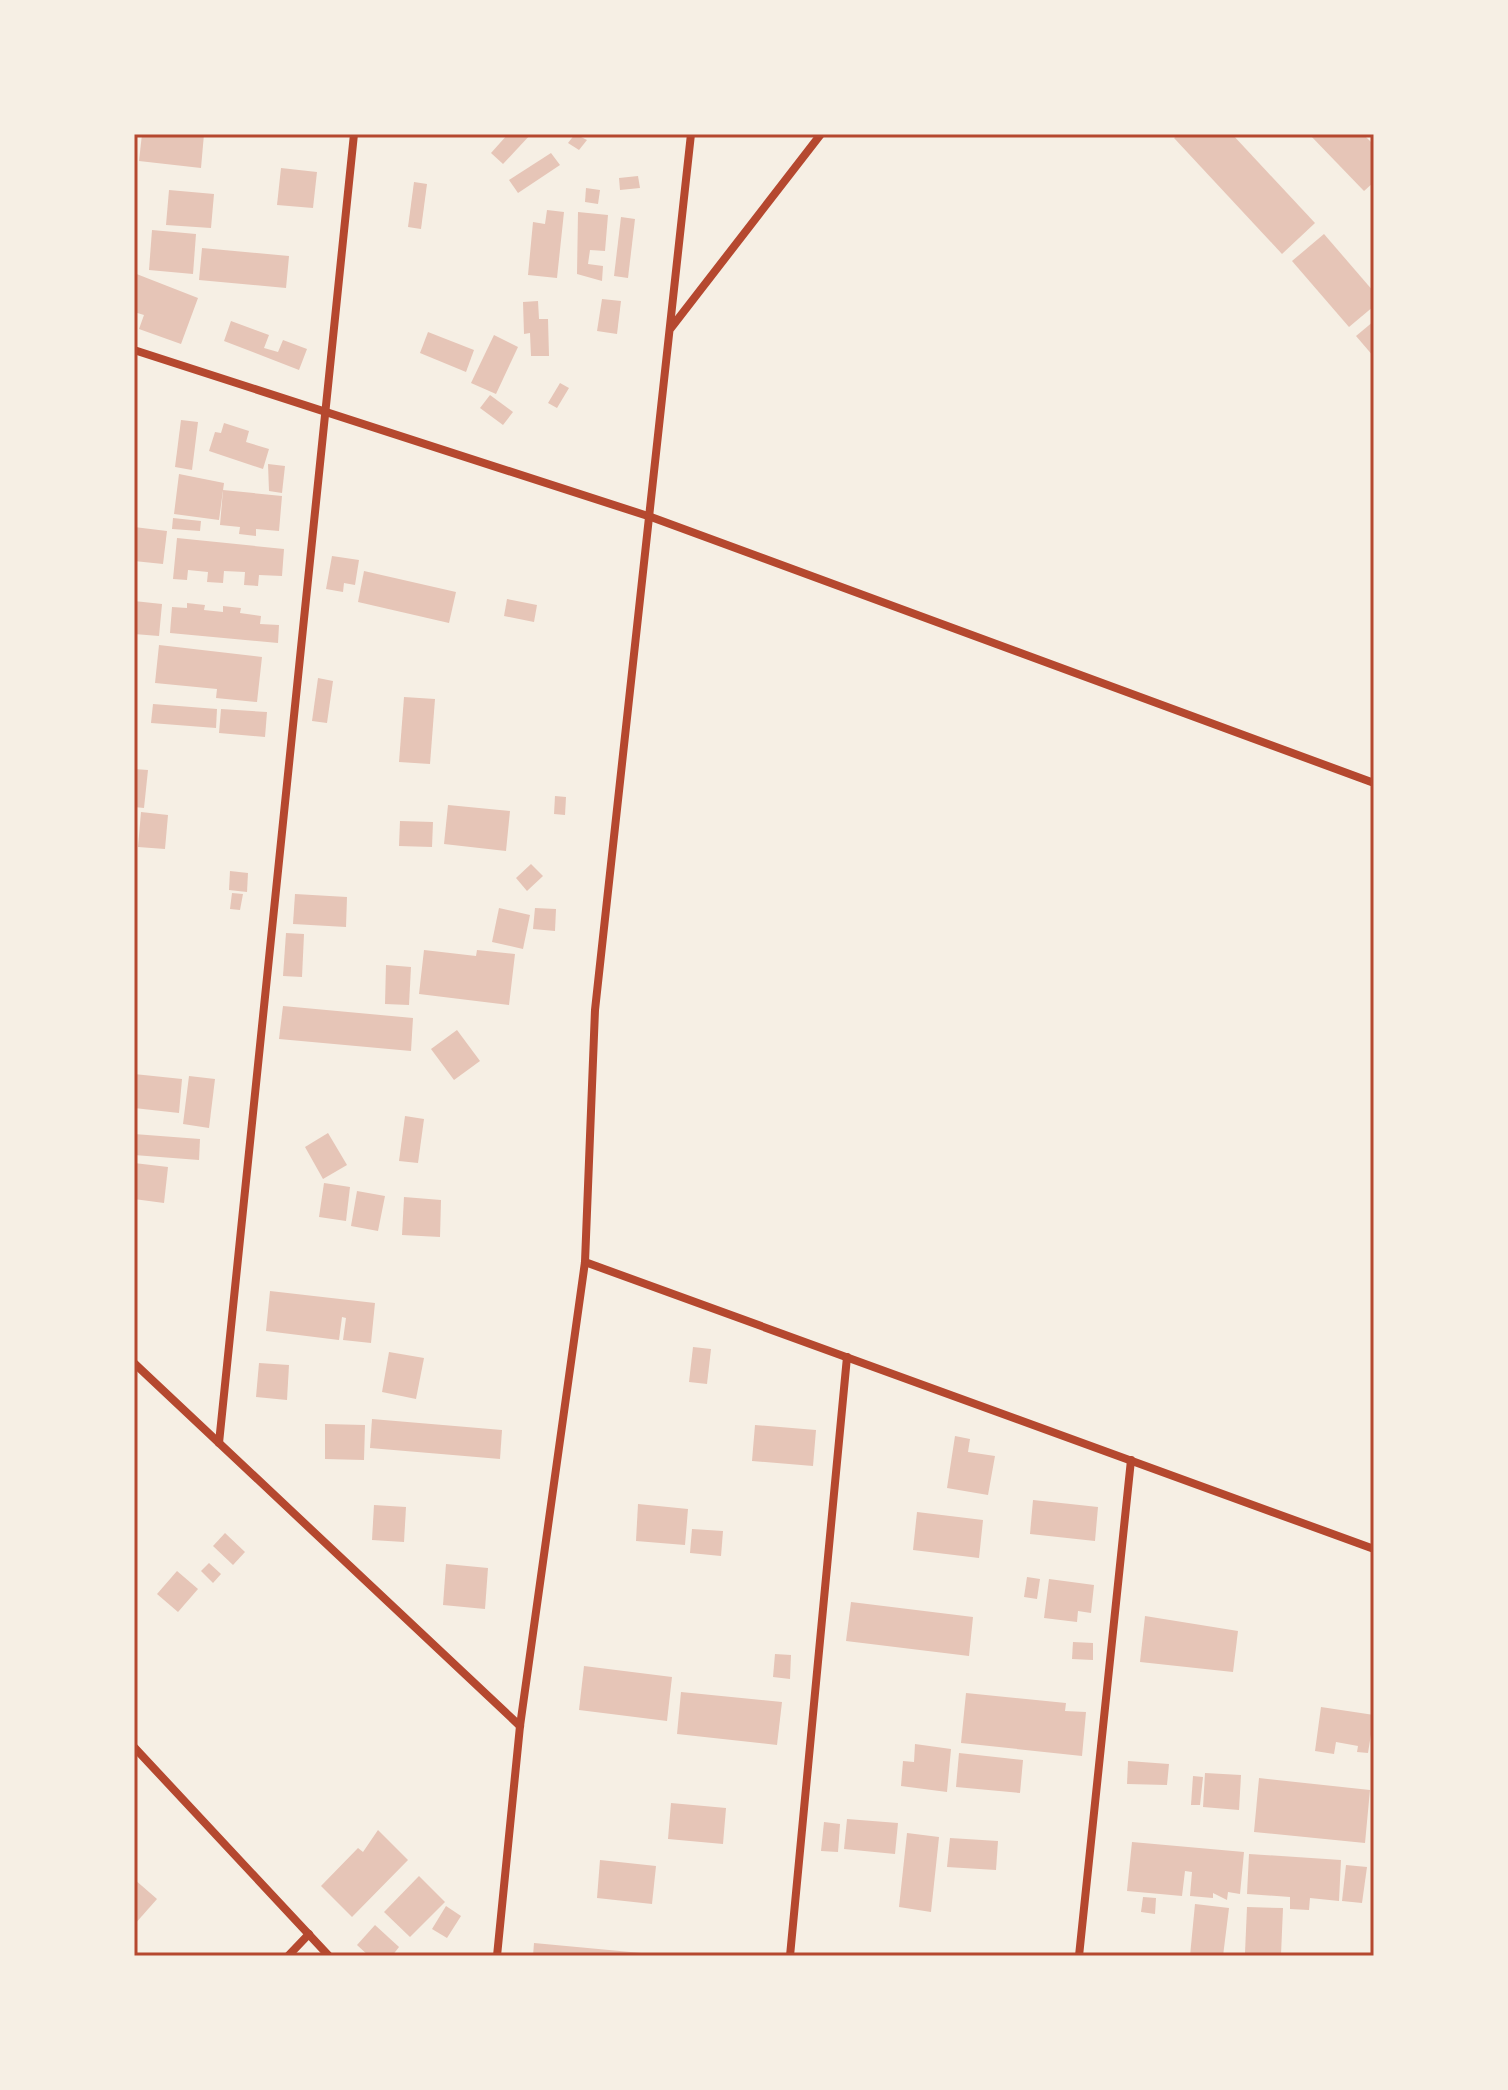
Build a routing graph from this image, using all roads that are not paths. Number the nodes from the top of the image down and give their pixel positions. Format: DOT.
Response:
graph roads {
  1 [pos="354,134"];
  2 [pos="691,134"];
  3 [pos="821,134"];
  4 [pos="670,328"];
  5 [pos="134,350"];
  6 [pos="328,411"];
  7 [pos="651,517"];
  8 [pos="1374,783"];
  9 [pos="585,1262"];
  10 [pos="847,1357"];
  11 [pos="134,1363"];
  12 [pos="219,1443"];
  13 [pos="1131,1460"];
  14 [pos="1374,1549"];
  15 [pos="520,1726"];
  16 [pos="134,1747"];
  17 [pos="309,1934"];
  18 [pos="288,1956"];
  19 [pos="329,1956"];
  20 [pos="497,1956"];
  21 [pos="790,1956"];
  22 [pos="1079,1956"];
  1 -- 6 [label="street"];
  2 -- 4 [label="street"];
  3 -- 4 [label="street"];
  4 -- 7 [label="street"];
  5 -- 6 [label="street"];
  6 -- 7 [label="street"];
  6 -- 12 [label="street"];
  7 -- 8 [label="street"];
  7 -- 9 [label="street"];
  9 -- 10 [label="street"];
  9 -- 15 [label="street"];
  10 -- 13 [label="street"];
  10 -- 21 [label="street"];
  11 -- 12 [label="street"];
  12 -- 15 [label="street"];
  13 -- 14 [label="street"];
  13 -- 22 [label="street"];
  15 -- 20 [label="street"];
  16 -- 17 [label="street"];
  17 -- 18 [label="street"];
  17 -- 19 [label="street"];
}
